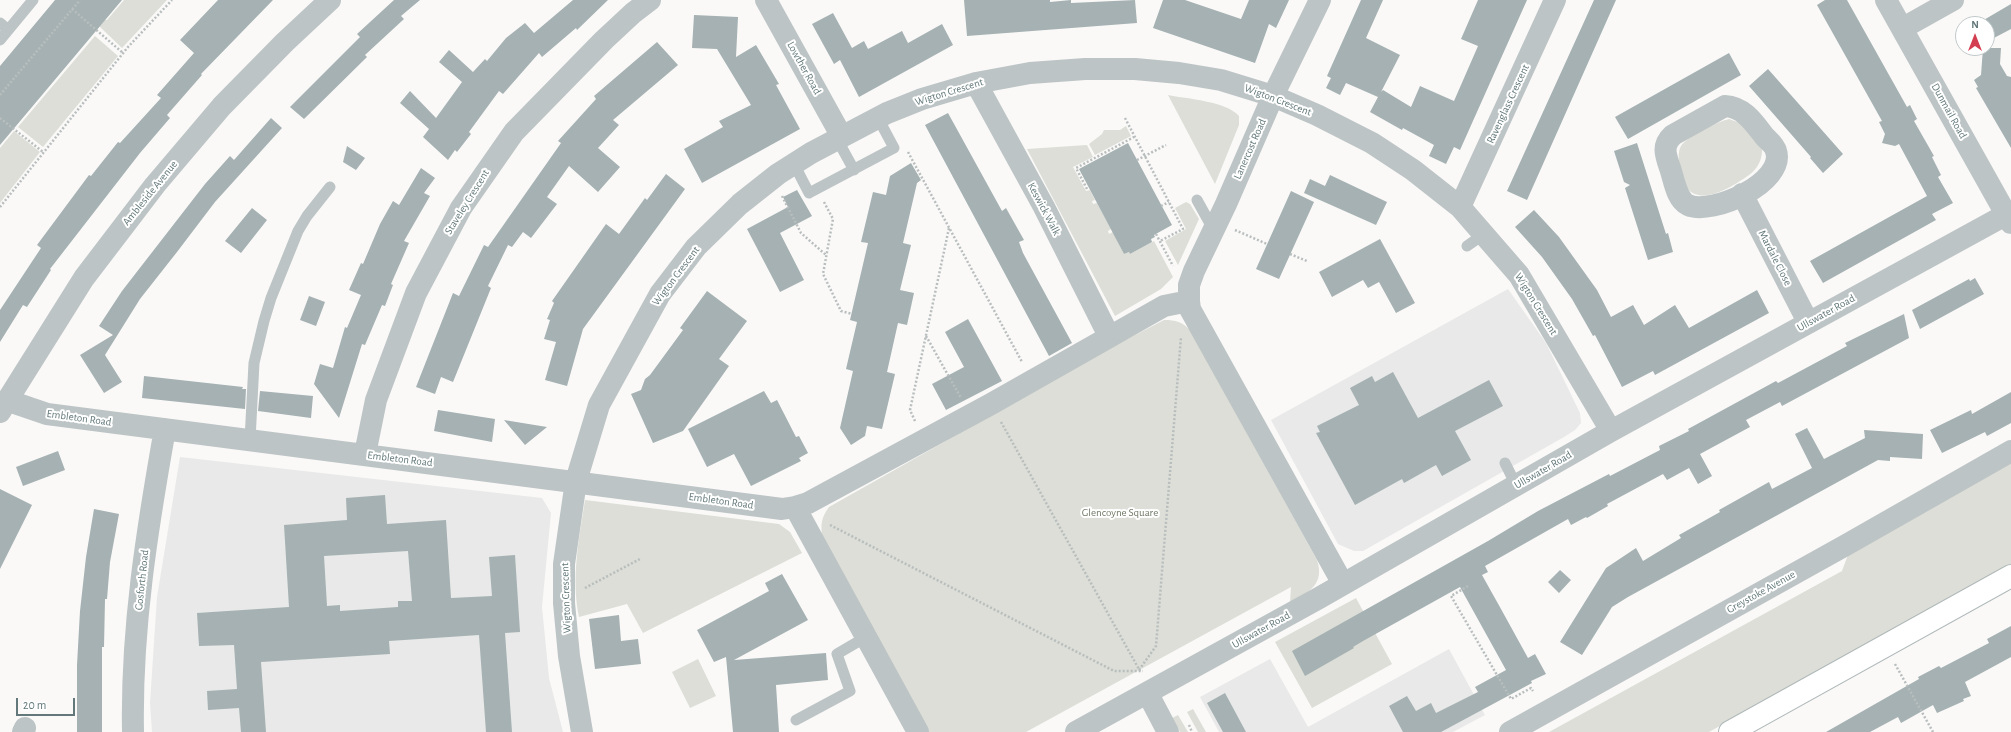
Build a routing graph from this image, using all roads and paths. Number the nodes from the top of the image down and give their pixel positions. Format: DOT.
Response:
graph roads {
  1 [pos="33,0"];
  2 [pos="80,0"];
  3 [pos="172,0"];
  4 [pos="330,0"];
  5 [pos="650,0"];
  6 [pos="766,0"];
  7 [pos="1320,0"];
  8 [pos="1555,0"];
  9 [pos="1886,0"];
  10 [pos="1953,0"];
  11 [pos="72,9"];
  12 [pos="4,26"];
  13 [pos="1903,28"];
  14 [pos="0,40"];
  15 [pos="123,53"];
  16 [pos="976,83"];
  17 [pos="0,94"];
  18 [pos="1274,96"];
  19 [pos="0,118"];
  20 [pos="878,118"];
  21 [pos="1124,118"];
  22 [pos="1134,137"];
  23 [pos="840,138"];
  24 [pos="1166,145"];
  25 [pos="905,147"];
  26 [pos="43,152"];
  27 [pos="1144,156"];
  28 [pos="1137,160"];
  29 [pos="794,164"];
  30 [pos="854,170"];
  31 [pos="772,178"];
  32 [pos="330,187"];
  33 [pos="818,189"];
  34 [pos="1087,189"];
  35 [pos="1742,194"];
  36 [pos="1197,200"];
  37 [pos="1169,202"];
  38 [pos="1161,206"];
  39 [pos="0,207"];
  40 [pos="1460,207"];
  41 [pos="2009,216"];
  42 [pos="1214,226"];
  43 [pos="949,228"];
  44 [pos="1156,234"];
  45 [pos="1160,241"];
  46 [pos="1267,244"];
  47 [pos="1290,254"];
  48 [pos="826,256"];
  49 [pos="1307,261"];
  50 [pos="1173,267"];
  51 [pos="1189,301"];
  52 [pos="852,314"];
  53 [pos="1808,322"];
  54 [pos="1181,334"];
  55 [pos="926,336"];
  56 [pos="1109,336"];
  57 [pos="1032,381"];
  58 [pos="991,404"];
  59 [pos="3,406"];
  60 [pos="971,415"];
  61 [pos="165,430"];
  62 [pos="1611,431"];
  63 [pos="250,440"];
  64 [pos="925,440"];
  65 [pos="2011,451"];
  66 [pos="364,454"];
  67 [pos="1505,463"];
  68 [pos="576,481"];
  69 [pos="1516,485"];
  70 [pos="795,507"];
  71 [pos="824,522"];
  72 [pos="640,559"];
  73 [pos="2011,576"];
  74 [pos="1343,584"];
  75 [pos="1468,586"];
  76 [pos="564,603"];
  77 [pos="866,637"];
  78 [pos="1887,645"];
  79 [pos="1139,670"];
  80 [pos="1533,691"];
  81 [pos="1148,694"];
  82 [pos="796,720"];
  83 [pos="133,732"];
  84 [pos="582,732"];
  85 [pos="918,732"];
  86 [pos="1076,732"];
  87 [pos="1168,732"];
  88 [pos="1510,732"];
  89 [pos="1730,732"];
  90 [pos="1933,732"];
  1 -- 12 [label="lane"];
  2 -- 11 [label="path"];
  3 -- 15 [label="path"];
  4 -- 59 [label="street, Ambleside Avenue"];
  5 -- 66 [label="street, Staveley Crescent"];
  6 -- 23 [label="street, Lowther Road"];
  7 -- 18 [label="street, Lanercost Road"];
  8 -- 40 [label="street, Ravenglass Crescent"];
  9 -- 13 [label="street, Dunmail Road"];
  10 -- 13 [label="street"];
  11 -- 15 [label="path"];
  11 -- 17 [label="path"];
  12 -- 14 [label="lane"];
  13 -- 41 [label="street, Dunmail Road"];
  15 -- 26 [label="path"];
  16 -- 18 [label="street, Wigton Crescent"];
  16 -- 20 [label="street, Wigton Crescent"];
  16 -- 56 [label="street, Keswick Walk"];
  18 -- 40 [label="street, Wigton Crescent"];
  18 -- 42 [label="street, Lanercost Road"];
  19 -- 26 [label="path"];
  20 -- 23 [label="street, Wigton Crescent"];
  20 -- 30 [label="lane"];
  21 -- 22 [label="path"];
  22 -- 27 [label="path"];
  22 -- 34 [label="path"];
  23 -- 29 [label="street, Wigton Crescent"];
  23 -- 30 [label="lane"];
  24 -- 27 [label="path"];
  25 -- 43 [label="path"];
  26 -- 39 [label="path"];
  27 -- 28 [label="path"];
  27 -- 37 [label="path"];
  29 -- 31 [label="street, Wigton Crescent"];
  29 -- 33 [label="lane"];
  30 -- 33 [label="lane"];
  31 -- 48 [label="path"];
  31 -- 68 [label="street, Wigton Crescent"];
  32 -- 63 [label="lane"];
  33 -- 48 [label="path"];
  35 -- 35 [label="street"];
  35 -- 53 [label="street, Mardale Close"];
  36 -- 42 [label="lane"];
  37 -- 38 [label="path"];
  37 -- 45 [label="path"];
  40 -- 62 [label="street, Wigton Crescent"];
  41 -- 53 [label="street, Ullswater Road"];
  42 -- 46 [label="path"];
  42 -- 51 [label="street, Lanercost Road"];
  43 -- 55 [label="path"];
  43 -- 57 [label="path"];
  44 -- 45 [label="path"];
  45 -- 50 [label="path"];
  47 -- 49 [label="path"];
  48 -- 52 [label="path"];
  51 -- 56 [label="street"];
  51 -- 74 [label="street"];
  53 -- 62 [label="street, Ullswater Road"];
  54 -- 79 [label="path"];
  55 -- 60 [label="path"];
  55 -- 64 [label="path"];
  56 -- 57 [label="street"];
  57 -- 58 [label="street"];
  58 -- 60 [label="street"];
  58 -- 79 [label="path"];
  59 -- 61 [label="street, Embleton Road"];
  60 -- 64 [label="street"];
  61 -- 63 [label="street, Embleton Road"];
  61 -- 83 [label="street, Gosforth Road"];
  62 -- 69 [label="street, Ullswater Road"];
  63 -- 66 [label="street, Embleton Road"];
  64 -- 70 [label="street"];
  65 -- 88 [label="street, Greystoke Avenue"];
  66 -- 68 [label="street, Embleton Road"];
  67 -- 69 [label="lane"];
  68 -- 70 [label="street, Embleton Road"];
  68 -- 76 [label="street, Wigton Crescent"];
  69 -- 74 [label="street, Ullswater Road"];
  70 -- 77 [label="street"];
  71 -- 79 [label="path"];
  72 -- 76 [label="path"];
  73 -- 78 [label="street"];
  74 -- 81 [label="street, Ullswater Road"];
  75 -- 80 [label="path"];
  76 -- 84 [label="street, Wigton Crescent"];
  77 -- 82 [label="lane"];
  77 -- 85 [label="street"];
  78 -- 89 [label="street"];
  78 -- 90 [label="path"];
  79 -- 81 [label="path"];
  81 -- 86 [label="street, Ullswater Road"];
  81 -- 87 [label="street"];
}
